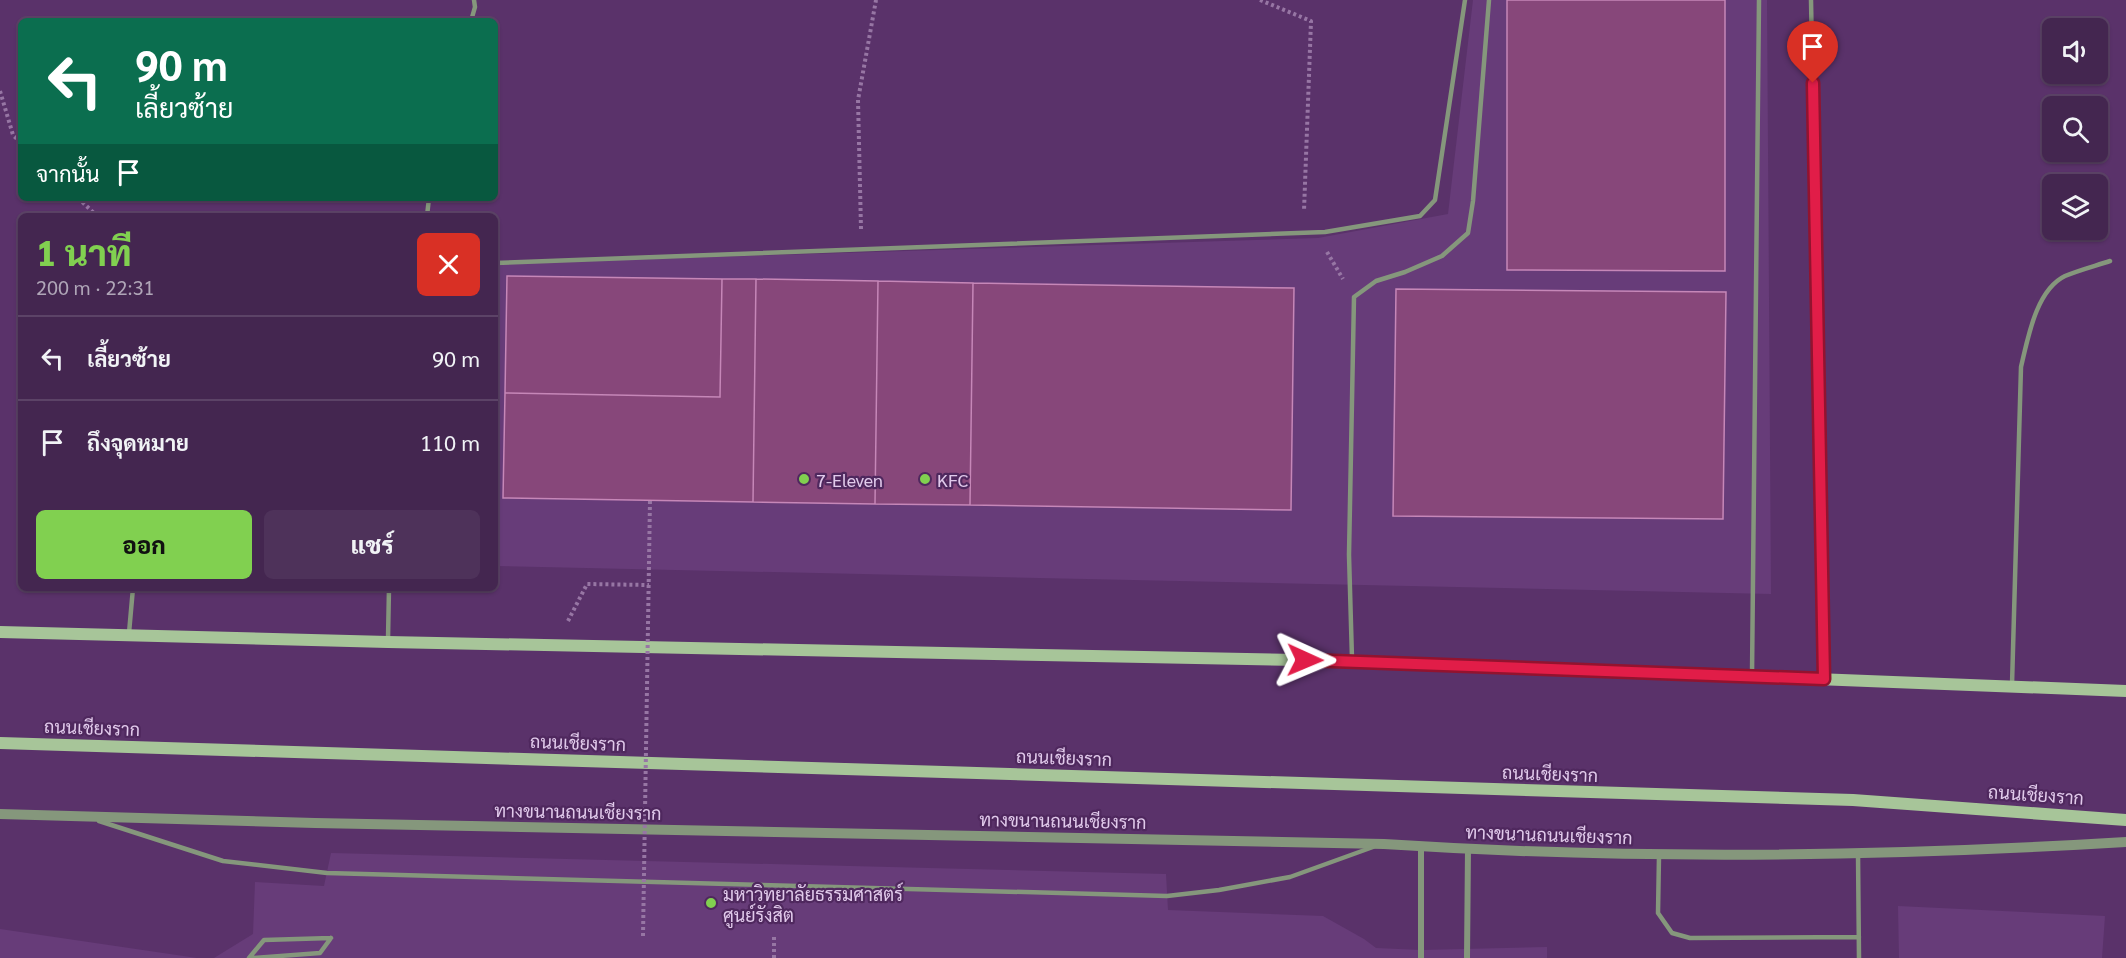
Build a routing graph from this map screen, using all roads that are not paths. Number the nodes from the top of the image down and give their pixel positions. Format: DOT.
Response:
graph roads {
  1 [pos="474,0"];
  2 [pos="1465,0"];
  3 [pos="1489,0"];
  4 [pos="1759,0"];
  5 [pos="1811,0"];
  6 [pos="472,18"];
  7 [pos="2110,261"];
  8 [pos="498,263"];
  9 [pos="133,591"];
  10 [pos="389,591"];
  11 [pos="0,632"];
  12 [pos="128,636"];
  13 [pos="388,642"];
  14 [pos="1352,661"];
  15 [pos="1752,675"];
  16 [pos="1824,679"];
  17 [pos="2012,685"];
  18 [pos="2126,691"];
  19 [pos="0,743"];
  20 [pos="0,814"];
  21 [pos="88,817"];
  22 [pos="2126,820"];
  23 [pos="2126,842"];
  24 [pos="1384,843"];
  25 [pos="1421,846"];
  26 [pos="1467,848"];
  27 [pos="1659,853"];
  28 [pos="1858,853"];
  29 [pos="1859,937"];
  30 [pos="251,958"];
  31 [pos="1421,958"];
  32 [pos="1467,958"];
  33 [pos="1859,958"];
  1 -- 6 [label="lane"];
  2 -- 8 [label="lane"];
  3 -- 14 [label="lane"];
  4 -- 15 [label="lane"];
  5 -- 16 [label="lane"];
  7 -- 17 [label="lane"];
  9 -- 12 [label="lane"];
  10 -- 13 [label="lane"];
  11 -- 12 [label="main road"];
  12 -- 13 [label="main road"];
  13 -- 14 [label="main road"];
  14 -- 15 [label="main road"];
  15 -- 16 [label="main road"];
  16 -- 17 [label="main road"];
  17 -- 18 [label="main road"];
  19 -- 22 [label="main road, ถนนเชียงราก"];
  20 -- 21 [label="street, ทางขนานถนนเชียงราก"];
  21 -- 24 [label="street, ทางขนานถนนเชียงราก"];
  21 -- 24 [label="lane"];
  23 -- 28 [label="street, ทางขนานถนนเชียงราก"];
  24 -- 25 [label="street, ทางขนานถนนเชียงราก"];
  25 -- 26 [label="street, ทางขนานถนนเชียงราก"];
  25 -- 31 [label="street"];
  26 -- 27 [label="street, ทางขนานถนนเชียงราก"];
  26 -- 32 [label="street"];
  27 -- 28 [label="street, ทางขนานถนนเชียงราก"];
  27 -- 29 [label="lane"];
  28 -- 29 [label="lane"];
  29 -- 33 [label="lane"];
  30 -- 30 [label="lane"];
}
